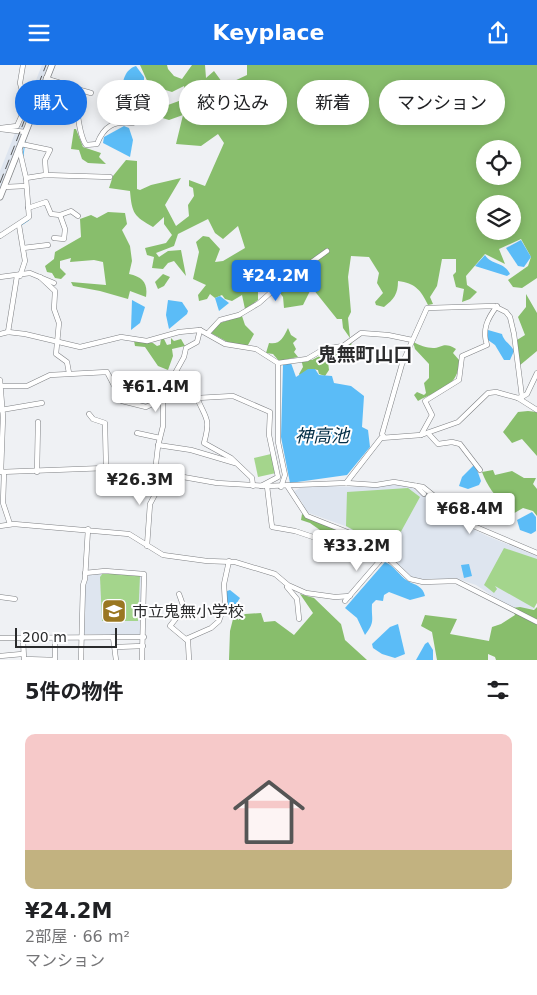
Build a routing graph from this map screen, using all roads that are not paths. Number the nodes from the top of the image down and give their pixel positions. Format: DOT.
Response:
graph roads {
  1 [pos="23,65"];
  2 [pos="52,65"];
  3 [pos="46,78"];
  4 [pos="51,80"];
  5 [pos="87,92"];
  6 [pos="90,93"];
  7 [pos="28,125"];
  8 [pos="78,125"];
  9 [pos="113,125"];
  10 [pos="0,129"];
  11 [pos="25,132"];
  12 [pos="20,146"];
  13 [pos="46,175"];
  14 [pos="110,177"];
  15 [pos="26,178"];
  16 [pos="26,186"];
  17 [pos="2,188"];
  18 [pos="0,197"];
  19 [pos="28,208"];
  20 [pos="60,215"];
  21 [pos="78,216"];
  22 [pos="19,225"];
  23 [pos="0,236"];
  24 [pos="54,238"];
  25 [pos="48,245"];
  26 [pos="23,248"];
  27 [pos="327,251"];
  28 [pos="18,276"];
  29 [pos="0,277"];
  30 [pos="40,277"];
  31 [pos="54,283"];
  32 [pos="496,306"];
  33 [pos="200,330"];
  34 [pos="8,332"];
  35 [pos="208,333"];
  36 [pos="0,334"];
  37 [pos="412,340"];
  38 [pos="56,342"];
  39 [pos="278,363"];
  40 [pos="69,373"];
  41 [pos="537,373"];
  42 [pos="0,380"];
  43 [pos="1,386"];
  44 [pos="164,398"];
  45 [pos="197,398"];
  46 [pos="520,398"];
  47 [pos="42,403"];
  48 [pos="1,410"];
  49 [pos="537,410"];
  50 [pos="89,414"];
  51 [pos="38,422"];
  52 [pos="137,433"];
  53 [pos="428,433"];
  54 [pos="421,435"];
  55 [pos="384,437"];
  56 [pos="160,438"];
  57 [pos="158,445"];
  58 [pos="236,464"];
  59 [pos="106,468"];
  60 [pos="480,470"];
  61 [pos="2,472"];
  62 [pos="37,472"];
  63 [pos="155,472"];
  64 [pos="162,473"];
  65 [pos="346,483"];
  66 [pos="253,486"];
  67 [pos="260,486"];
  68 [pos="416,486"];
  69 [pos="267,487"];
  70 [pos="281,487"];
  71 [pos="288,487"];
  72 [pos="424,494"];
  73 [pos="10,524"];
  74 [pos="0,526"];
  75 [pos="88,529"];
  76 [pos="147,546"];
  77 [pos="537,553"];
  78 [pos="382,557"];
  79 [pos="229,561"];
  80 [pos="86,573"];
  81 [pos="284,583"];
  82 [pos="179,594"];
  83 [pos="350,596"];
  84 [pos="0,597"];
  85 [pos="15,599"];
  86 [pos="345,601"];
  87 [pos="299,619"];
  88 [pos="537,622"];
  89 [pos="83,637"];
  90 [pos="113,637"];
  91 [pos="144,637"];
  92 [pos="0,638"];
  93 [pos="55,638"];
  94 [pos="23,639"];
  95 [pos="186,639"];
  96 [pos="143,646"];
  97 [pos="116,647"];
  98 [pos="22,654"];
  99 [pos="0,656"];
  100 [pos="81,660"];
  101 [pos="116,660"];
  102 [pos="142,660"];
  103 [pos="189,660"];
  1 -- 10 [label="street"];
  2 -- 3 [label="main road"];
  3 -- 4 [label="street"];
  5 -- 6 [label="street"];
  7 -- 11 [label="main road"];
  8 -- 9 [label="street"];
  10 -- 11 [label="street"];
  11 -- 12 [label="main road"];
  12 -- 13 [label="street"];
  12 -- 15 [label="street"];
  12 -- 17 [label="main road"];
  13 -- 14 [label="street"];
  13 -- 15 [label="street"];
  15 -- 16 [label="street"];
  16 -- 17 [label="street"];
  16 -- 19 [label="street"];
  17 -- 18 [label="main road"];
  19 -- 20 [label="street"];
  19 -- 22 [label="street"];
  20 -- 21 [label="street"];
  20 -- 24 [label="street"];
  22 -- 23 [label="street"];
  22 -- 26 [label="street"];
  25 -- 26 [label="street"];
  26 -- 28 [label="street"];
  27 -- 35 [label="street"];
  28 -- 29 [label="street"];
  28 -- 30 [label="street"];
  28 -- 34 [label="street"];
  30 -- 31 [label="street"];
  30 -- 38 [label="street"];
  32 -- 37 [label="street"];
  32 -- 46 [label="street"];
  32 -- 54 [label="street"];
  33 -- 35 [label="street"];
  33 -- 38 [label="street"];
  33 -- 44 [label="street"];
  34 -- 36 [label="street"];
  34 -- 38 [label="street"];
  35 -- 39 [label="street"];
  37 -- 39 [label="street"];
  37 -- 55 [label="street"];
  38 -- 40 [label="street"];
  39 -- 70 [label="street"];
  40 -- 43 [label="street"];
  40 -- 44 [label="street"];
  41 -- 46 [label="street"];
  42 -- 43 [label="street"];
  43 -- 48 [label="street"];
  44 -- 45 [label="street"];
  44 -- 56 [label="street"];
  45 -- 58 [label="street"];
  45 -- 67 [label="street"];
  46 -- 49 [label="street"];
  46 -- 53 [label="street"];
  47 -- 48 [label="street"];
  48 -- 61 [label="street"];
  50 -- 59 [label="street"];
  51 -- 62 [label="street"];
  52 -- 56 [label="street"];
  53 -- 54 [label="street"];
  53 -- 60 [label="street"];
  54 -- 55 [label="street"];
  55 -- 65 [label="street"];
  56 -- 57 [label="street"];
  57 -- 58 [label="street"];
  57 -- 63 [label="street"];
  58 -- 66 [label="street"];
  59 -- 62 [label="street"];
  59 -- 63 [label="street"];
  61 -- 62 [label="street"];
  61 -- 73 [label="street"];
  63 -- 64 [label="street"];
  64 -- 66 [label="street"];
  64 -- 76 [label="street"];
  65 -- 68 [label="street"];
  65 -- 71 [label="street"];
  66 -- 67 [label="street"];
  67 -- 69 [label="street"];
  68 -- 72 [label="street"];
  68 -- 77 [label="street"];
  69 -- 70 [label="street"];
  69 -- 78 [label="street"];
  70 -- 71 [label="street"];
  71 -- 78 [label="street"];
  73 -- 74 [label="street"];
  73 -- 75 [label="street"];
  75 -- 76 [label="street"];
  75 -- 80 [label="street"];
  76 -- 79 [label="street"];
  78 -- 83 [label="street"];
  78 -- 88 [label="street"];
  79 -- 81 [label="street"];
  79 -- 95 [label="street"];
  80 -- 89 [label="street"];
  80 -- 91 [label="street"];
  81 -- 83 [label="street"];
  81 -- 87 [label="street"];
  82 -- 95 [label="street"];
  83 -- 86 [label="street"];
  84 -- 85 [label="street"];
  89 -- 90 [label="street"];
  89 -- 93 [label="street"];
  89 -- 100 [label="street"];
  90 -- 91 [label="street"];
  90 -- 101 [label="street"];
  91 -- 96 [label="street"];
  92 -- 94 [label="street"];
  93 -- 94 [label="street"];
  93 -- 98 [label="street"];
  94 -- 98 [label="street"];
  95 -- 103 [label="street"];
  96 -- 97 [label="street"];
  96 -- 102 [label="street"];
  98 -- 99 [label="street"];
}
